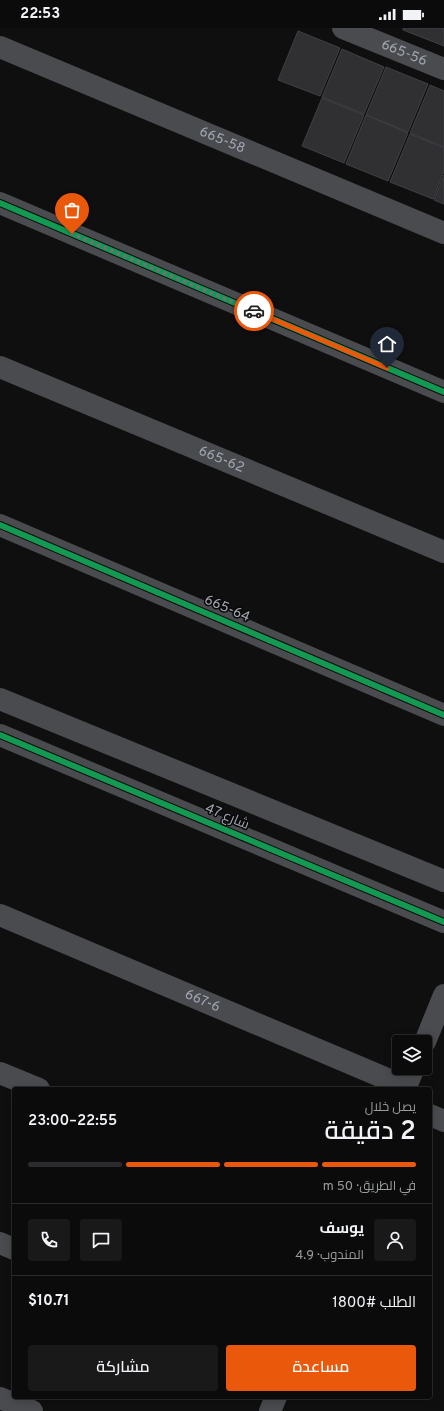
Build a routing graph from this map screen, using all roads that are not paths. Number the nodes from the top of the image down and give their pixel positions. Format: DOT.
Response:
graph roads {
  1 [pos="343,28"];
  2 [pos="0,47"];
  3 [pos="444,69"];
  4 [pos="0,203"];
  5 [pos="444,233"];
  6 [pos="0,367"];
  7 [pos="444,392"];
  8 [pos="0,525"];
  9 [pos="444,552"];
  10 [pos="0,699"];
  11 [pos="444,715"];
  12 [pos="0,735"];
  13 [pos="444,881"];
  14 [pos="0,915"];
  15 [pos="444,922"];
  16 [pos="444,995"];
  17 [pos="428,1035"];
  18 [pos="0,1073"];
  19 [pos="408,1081"];
  20 [pos="34,1087"];
  21 [pos="432,1116"];
  22 [pos="444,1121"];
  23 [pos="0,1243"];
  24 [pos="12,1248"];
  25 [pos="0,1398"];
  26 [pos="275,1399"];
  27 [pos="32,1411"];
  28 [pos="270,1411"];
  1 -- 3 [label="street, 665-56"];
  2 -- 5 [label="street, 665-58"];
  4 -- 7 [label="street"];
  6 -- 9 [label="street, 665-62"];
  8 -- 11 [label="street, 665-64"];
  10 -- 13 [label="street, شارع 47"];
  12 -- 15 [label="street, شارع 47"];
  14 -- 19 [label="street, 667-6"];
  16 -- 17 [label="street"];
  18 -- 20 [label="street"];
  21 -- 22 [label="street"];
  23 -- 24 [label="street"];
  25 -- 27 [label="street"];
  26 -- 28 [label="street"];
}
